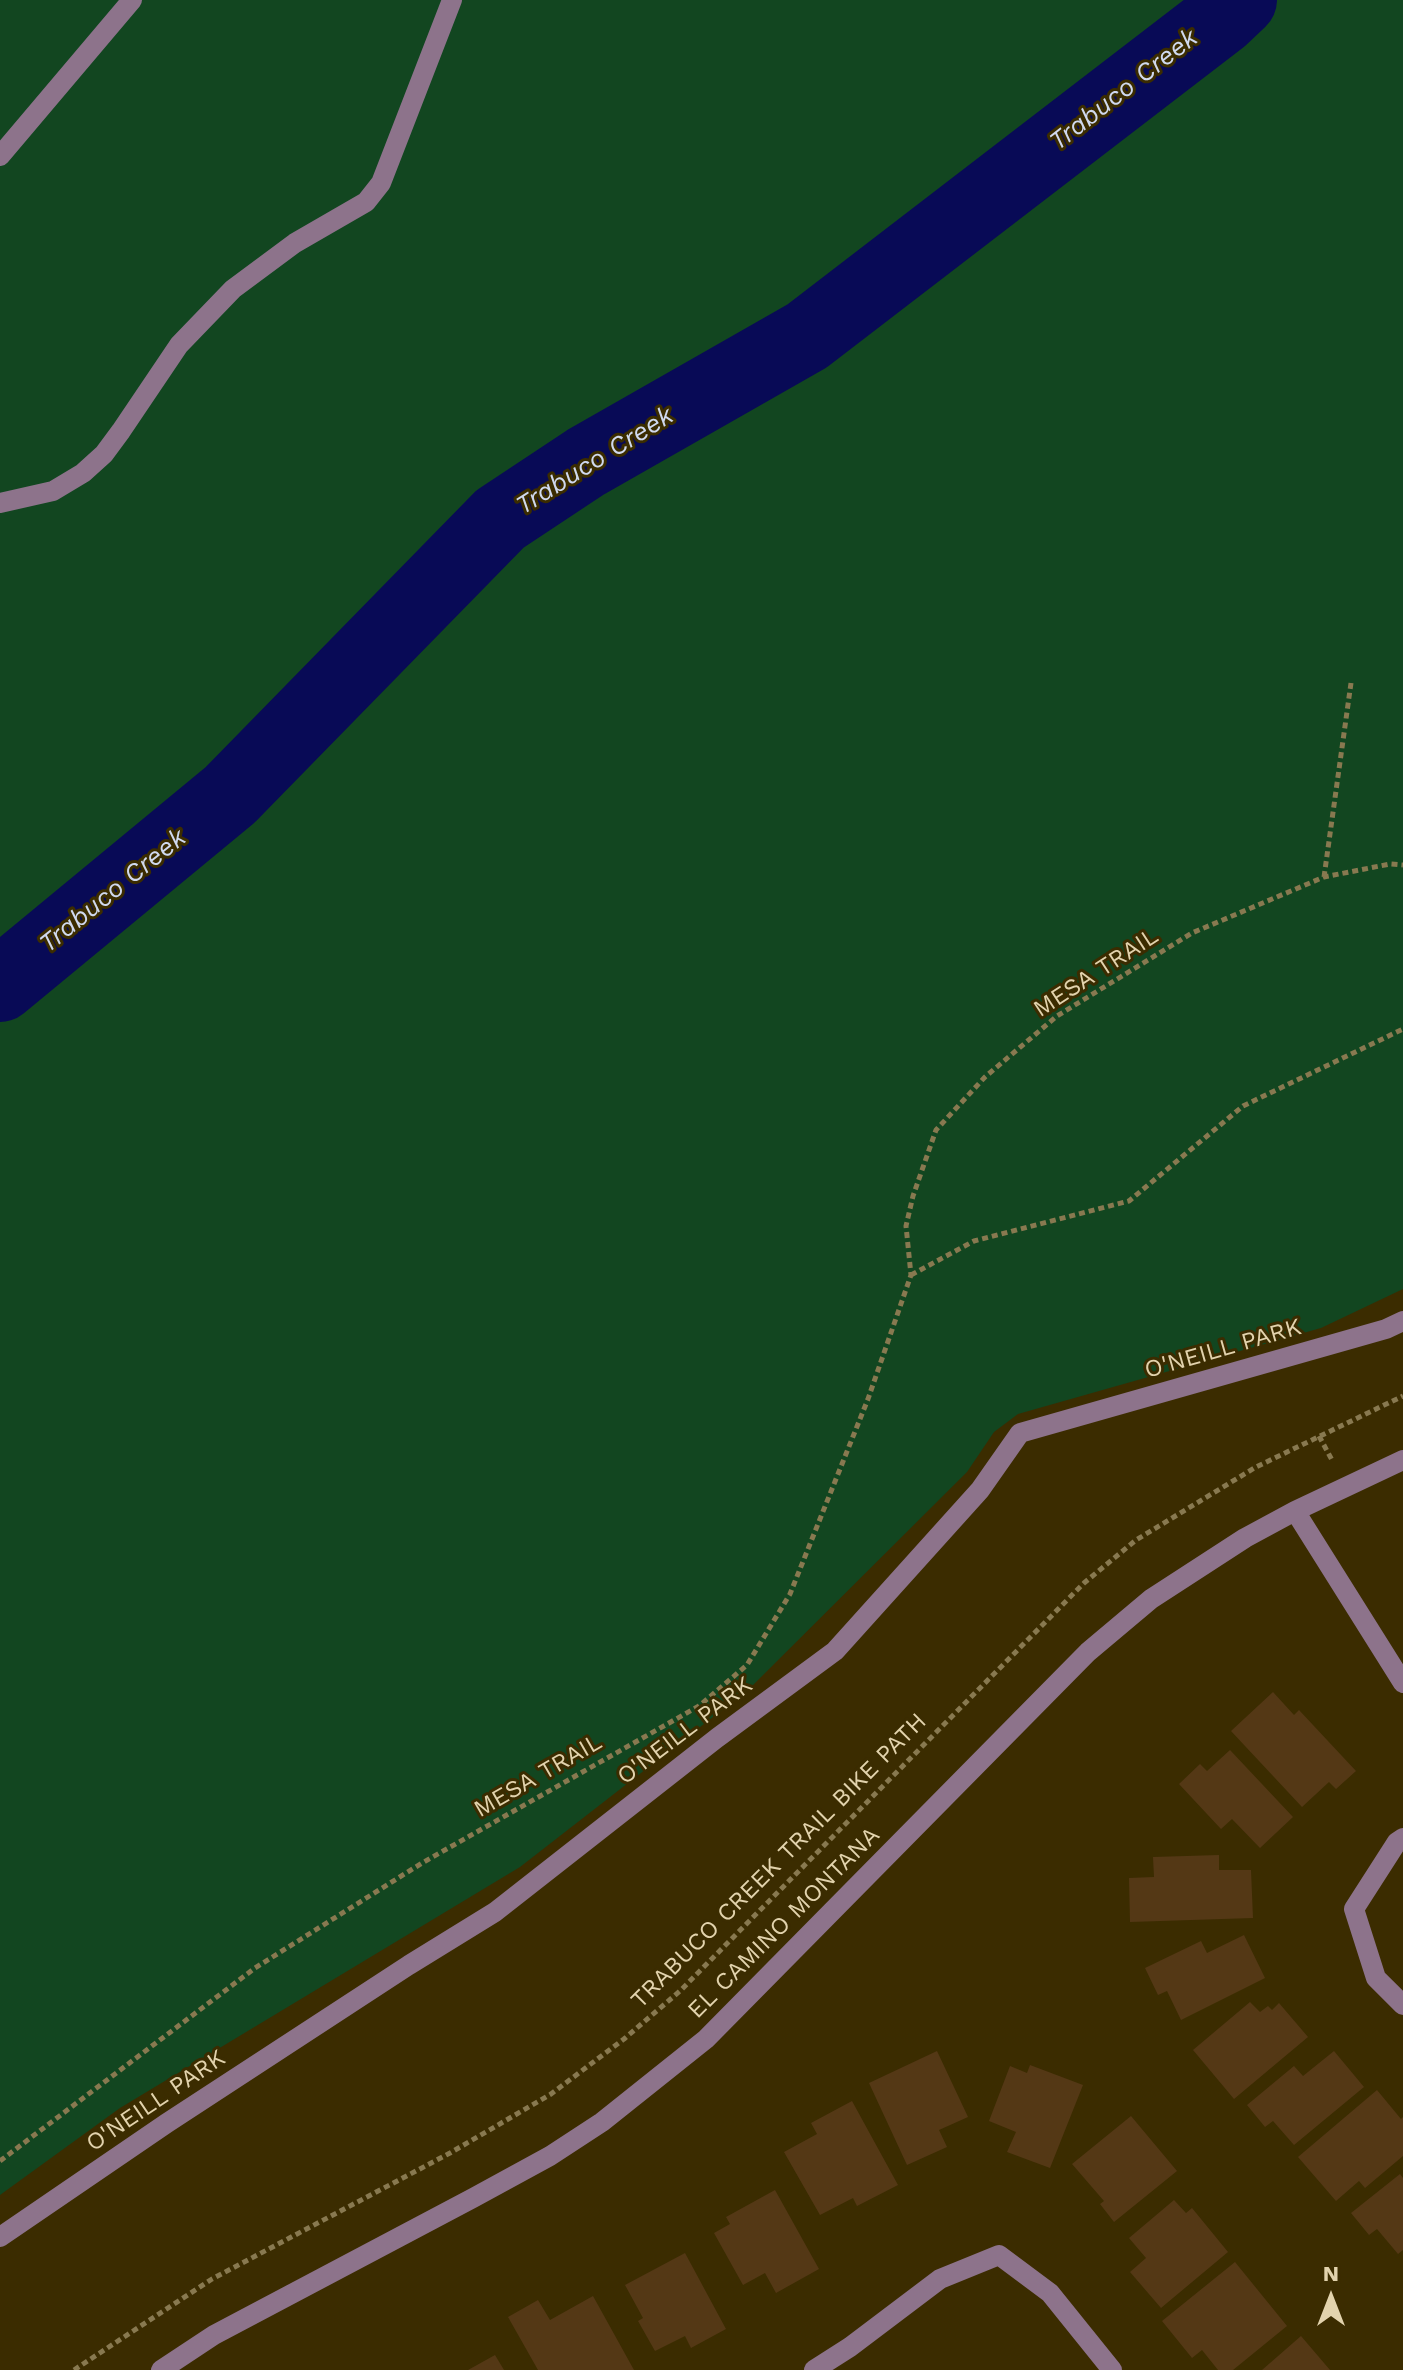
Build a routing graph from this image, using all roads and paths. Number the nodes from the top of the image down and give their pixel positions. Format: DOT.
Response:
graph roads {
  1 [pos="132,0"];
  2 [pos="452,0"];
  3 [pos="0,156"];
  4 [pos="0,503"];
  5 [pos="1351,683"];
  6 [pos="1403,865"];
  7 [pos="1324,877"];
  8 [pos="1402,1028"];
  9 [pos="911,1275"];
  10 [pos="1403,1321"];
  11 [pos="1403,1396"];
  12 [pos="1403,1460"];
  13 [pos="1295,1511"];
  14 [pos="1403,1683"];
  15 [pos="1403,1838"];
  16 [pos="1403,2005"];
  17 [pos="0,2161"];
  18 [pos="0,2237"];
  19 [pos="74,2370"];
  20 [pos="161,2370"];
  21 [pos="814,2370"];
  22 [pos="1112,2370"];
  1 -- 3 [label="street"];
  2 -- 4 [label="street"];
  5 -- 7 [label="path"];
  6 -- 7 [label="path, MESA TRAIL"];
  7 -- 9 [label="path, MESA TRAIL"];
  8 -- 9 [label="path"];
  9 -- 17 [label="path, MESA TRAIL"];
  10 -- 18 [label="street, O'NEILL PARK"];
  11 -- 19 [label="path, TRABUCO CREEK TRAIL BIKE PATH"];
  12 -- 13 [label="street, EL CAMINO MONTANA"];
  13 -- 14 [label="street"];
  13 -- 20 [label="street, EL CAMINO MONTANA"];
  15 -- 16 [label="street"];
  21 -- 22 [label="street"];
}
